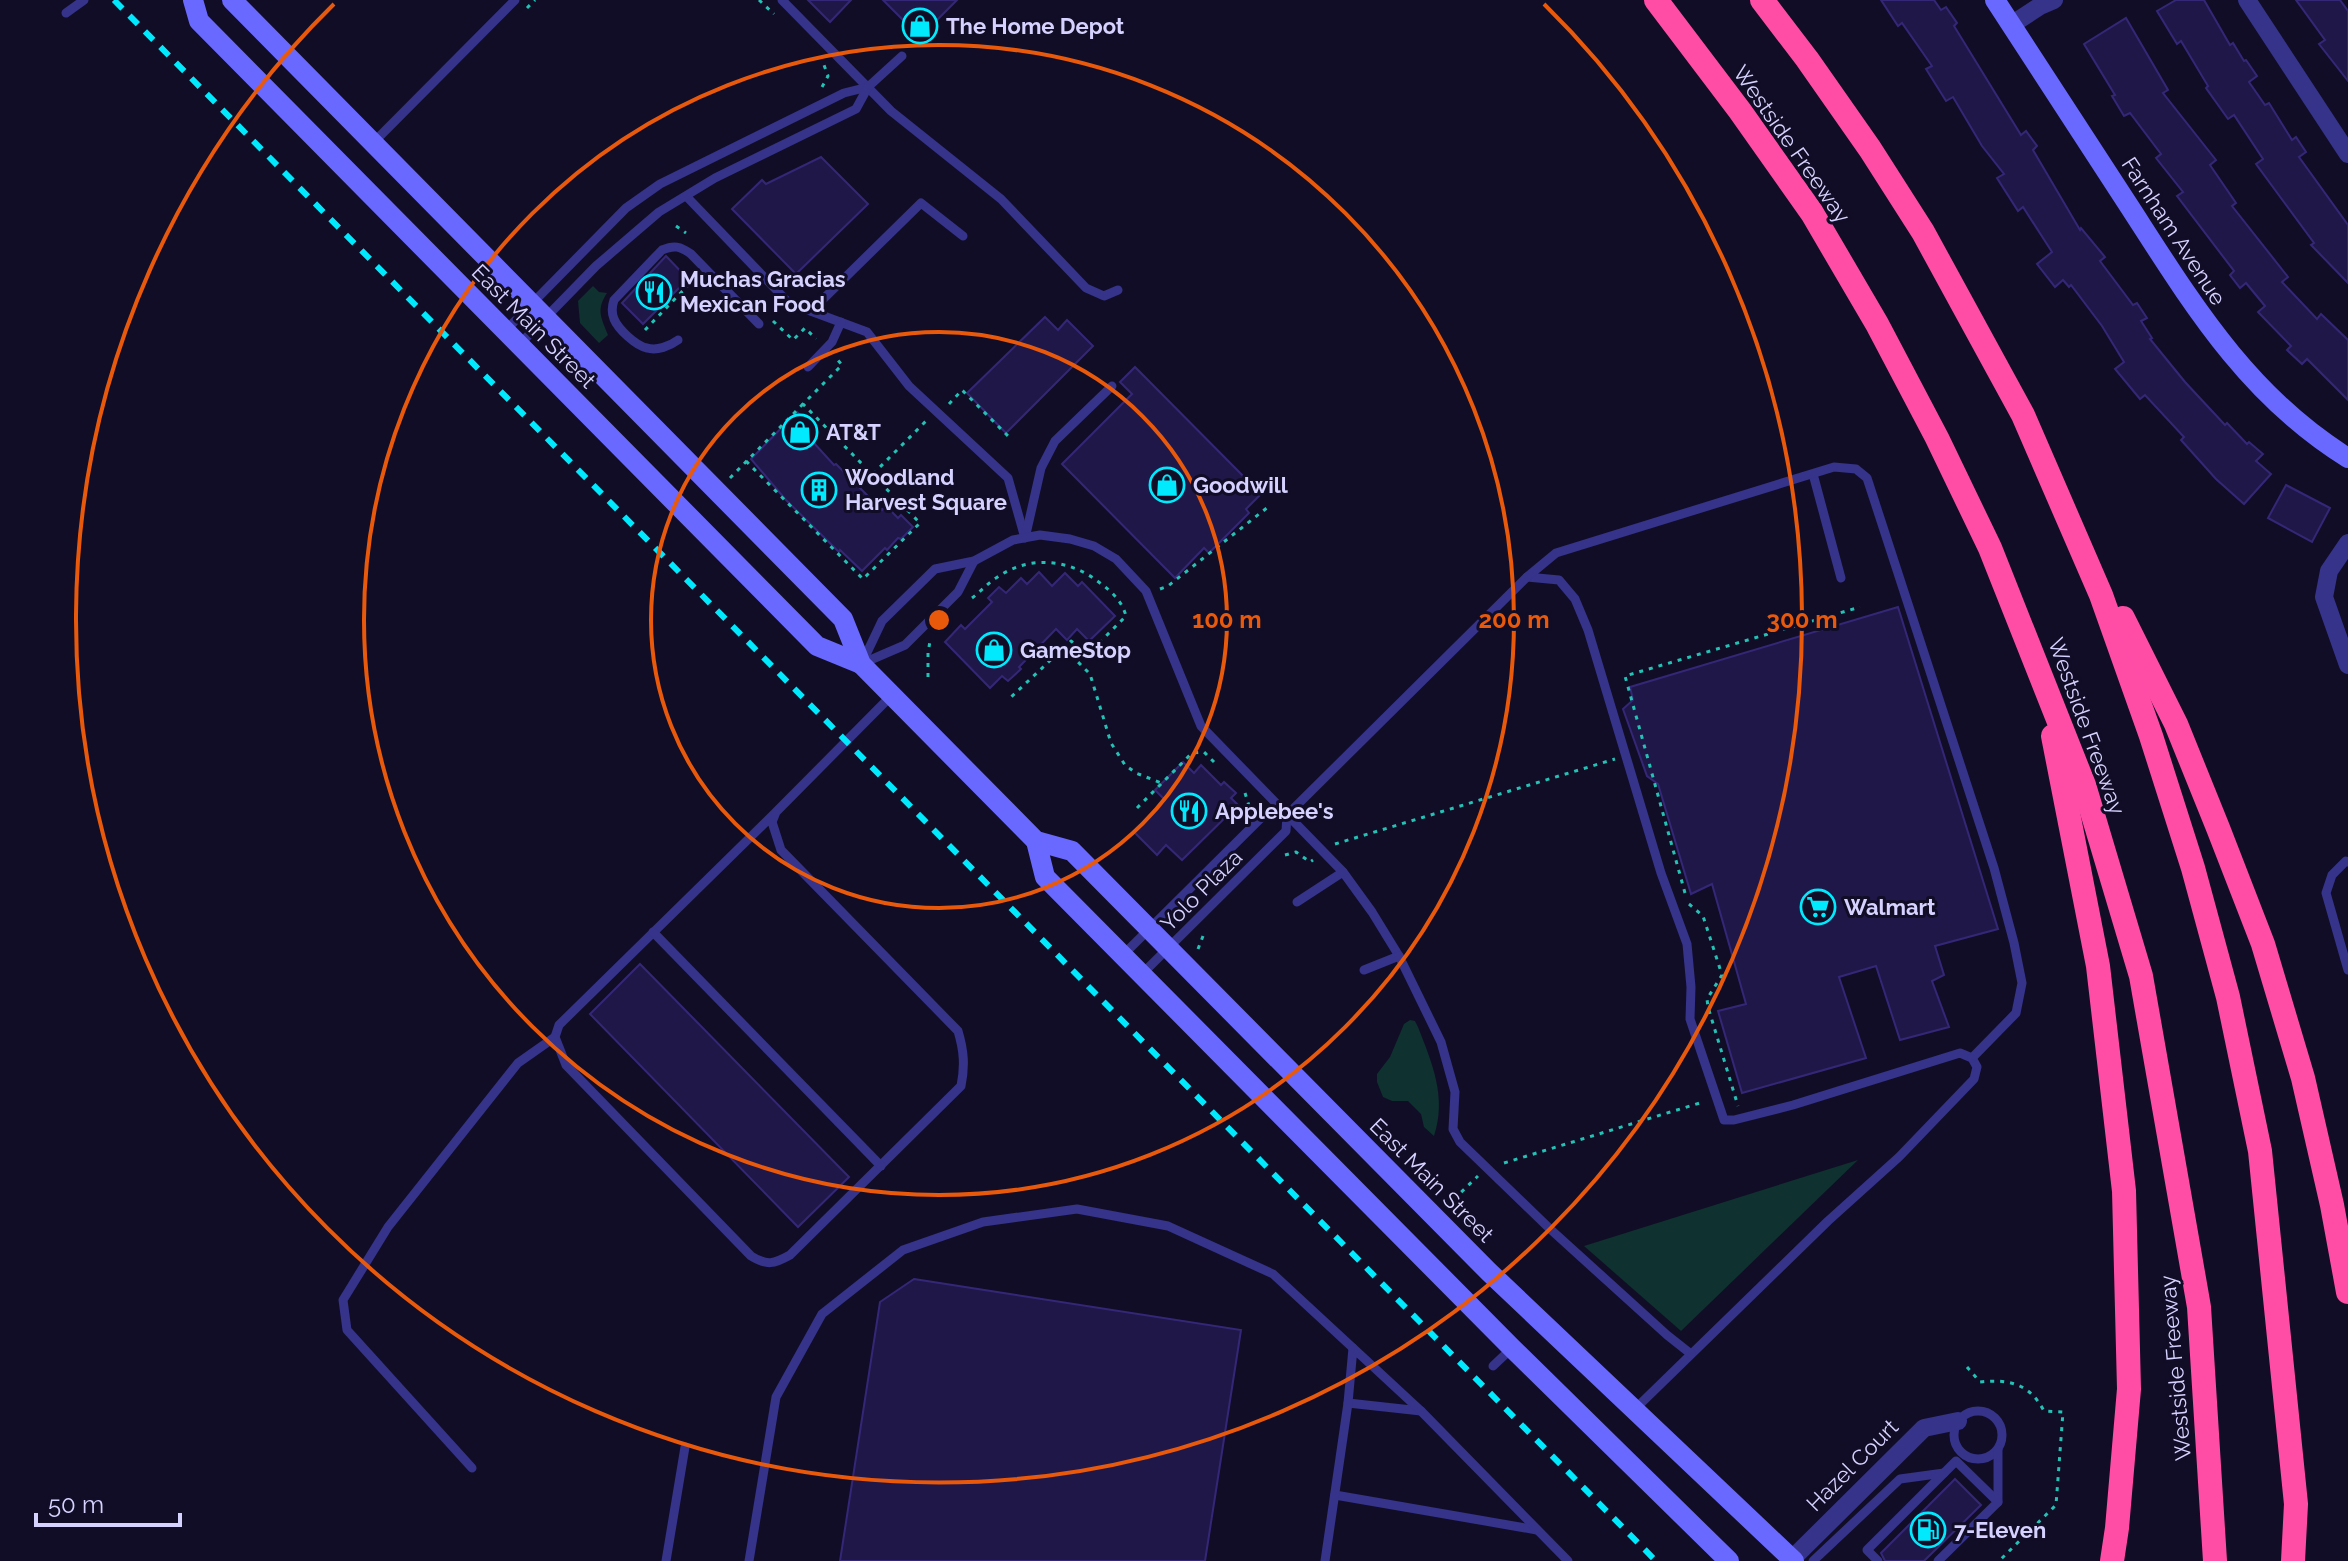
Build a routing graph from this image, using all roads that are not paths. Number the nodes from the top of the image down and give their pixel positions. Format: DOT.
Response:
graph roads {
  1 [pos="84,0"];
  2 [pos="193,0"];
  3 [pos="515,0"];
  4 [pos="782,0"];
  5 [pos="1656,0"];
  6 [pos="1762,0"];
  7 [pos="1995,0"];
  8 [pos="2054,0"];
  9 [pos="2247,0"];
  10 [pos="239,3"];
  11 [pos="66,13"];
  12 [pos="2011,25"];
  13 [pos="902,56"];
  14 [pos="868,87"];
  15 [pos="373,143"];
  16 [pos="2348,154"];
  17 [pos="687,197"];
  18 [pos="963,236"];
  19 [pos="1118,290"];
  20 [pos="539,311"];
  21 [pos="811,311"];
  22 [pos="841,322"];
  23 [pos="759,324"];
  24 [pos="512,338"];
  25 [pos="678,340"];
  26 [pos="808,367"];
  27 [pos="1112,386"];
  28 [pos="2023,415"];
  29 [pos="2348,458"];
  30 [pos="1813,474"];
  31 [pos="1025,538"];
  32 [pos="2348,543"];
  33 [pos="974,561"];
  34 [pos="1527,577"];
  35 [pos="1841,578"];
  36 [pos="861,664"];
  37 [pos="2348,665"];
  38 [pos="2038,667"];
  39 [pos="892,695"];
  40 [pos="776,812"];
  41 [pos="1287,815"];
  42 [pos="1036,841"];
  43 [pos="2348,862"];
  44 [pos="1343,872"];
  45 [pos="1297,902"];
  46 [pos="1149,929"];
  47 [pos="653,932"];
  48 [pos="1168,948"];
  49 [pos="1123,955"];
  50 [pos="1399,956"];
  51 [pos="1364,970"];
  52 [pos="2348,970"];
  53 [pos="1142,974"];
  54 [pos="555,1037"];
  55 [pos="1972,1058"];
  56 [pos="881,1166"];
  57 [pos="2348,1292"];
  58 [pos="1353,1348"];
  59 [pos="1512,1348"];
  60 [pos="1691,1354"];
  61 [pos="1493,1366"];
  62 [pos="1348,1403"];
  63 [pos="1634,1410"];
  64 [pos="1421,1411"];
  65 [pos="1958,1421"];
  66 [pos="685,1447"];
  67 [pos="1998,1449"];
  68 [pos="1960,1457"];
  69 [pos="472,1468"];
  70 [pos="1944,1473"];
  71 [pos="1335,1495"];
  72 [pos="1998,1502"];
  73 [pos="1537,1530"];
  74 [pos="1792,1560"];
  75 [pos="666,1561"];
  76 [pos="749,1561"];
  77 [pos="1325,1561"];
  78 [pos="1568,1561"];
  79 [pos="1729,1561"];
  80 [pos="1813,1561"];
  81 [pos="1878,1561"];
  82 [pos="1938,1561"];
  83 [pos="2112,1561"];
  84 [pos="2215,1561"];
  85 [pos="2293,1561"];
  1 -- 11 [label="lane"];
  2 -- 24 [label="main road, East Main Street"];
  3 -- 15 [label="lane"];
  4 -- 14 [label="lane"];
  5 -- 38 [label="highway, Westside Freeway"];
  6 -- 28 [label="highway"];
  7 -- 12 [label="main road, Farnham Avenue"];
  8 -- 12 [label="street"];
  9 -- 16 [label="street"];
  10 -- 15 [label="main road, East Main Street"];
  12 -- 29 [label="main road, Farnham Avenue"];
  13 -- 14 [label="lane"];
  14 -- 17 [label="lane"];
  14 -- 19 [label="lane"];
  14 -- 20 [label="lane"];
  15 -- 20 [label="main road, East Main Street"];
  17 -- 20 [label="lane"];
  17 -- 21 [label="lane"];
  18 -- 21 [label="lane"];
  20 -- 24 [label="lane"];
  20 -- 24 [label="lane"];
  20 -- 36 [label="main road, East Main Street"];
  21 -- 22 [label="lane"];
  22 -- 26 [label="lane"];
  22 -- 31 [label="lane"];
  23 -- 25 [label="lane"];
  24 -- 36 [label="main road, East Main Street"];
  27 -- 31 [label="lane"];
  28 -- 57 [label="highway"];
  28 -- 85 [label="highway"];
  30 -- 34 [label="lane"];
  30 -- 35 [label="lane"];
  30 -- 55 [label="lane"];
  31 -- 33 [label="lane"];
  31 -- 41 [label="lane"];
  32 -- 37 [label="street"];
  33 -- 36 [label="lane"];
  33 -- 36 [label="lane"];
  34 -- 41 [label="lane"];
  34 -- 55 [label="lane"];
  36 -- 39 [label="main road, East Main Street"];
  38 -- 83 [label="highway"];
  38 -- 84 [label="highway, Westside Freeway"];
  39 -- 40 [label="lane"];
  39 -- 42 [label="main road, East Main Street"];
  40 -- 47 [label="lane"];
  40 -- 56 [label="lane"];
  41 -- 44 [label="lane"];
  41 -- 46 [label="lane, Yolo Plaza"];
  41 -- 48 [label="lane, Yolo Plaza"];
  42 -- 46 [label="main road, East Main Street"];
  42 -- 49 [label="main road, East Main Street"];
  43 -- 52 [label="lane"];
  44 -- 45 [label="lane"];
  44 -- 50 [label="lane"];
  46 -- 48 [label="main road, East Main Street"];
  46 -- 49 [label="lane, Yolo Plaza"];
  47 -- 54 [label="lane"];
  47 -- 56 [label="lane"];
  48 -- 53 [label="lane, Yolo Plaza"];
  48 -- 63 [label="main road, East Main Street"];
  49 -- 53 [label="main road, East Main Street"];
  50 -- 51 [label="lane"];
  50 -- 60 [label="lane"];
  53 -- 59 [label="main road, East Main Street"];
  54 -- 56 [label="lane"];
  54 -- 69 [label="lane"];
  55 -- 60 [label="lane"];
  58 -- 62 [label="lane"];
  58 -- 64 [label="lane"];
  58 -- 76 [label="lane"];
  59 -- 61 [label="lane"];
  59 -- 79 [label="main road, East Main Street"];
  60 -- 63 [label="lane"];
  62 -- 64 [label="lane"];
  62 -- 71 [label="lane"];
  63 -- 74 [label="main road, East Main Street"];
  64 -- 73 [label="lane"];
  65 -- 67 [label="lane"];
  65 -- 68 [label="lane"];
  65 -- 74 [label="street, Hazel Court"];
  66 -- 75 [label="lane"];
  67 -- 68 [label="lane"];
  67 -- 72 [label="lane"];
  68 -- 70 [label="lane"];
  68 -- 72 [label="lane"];
  70 -- 80 [label="lane"];
  70 -- 81 [label="lane"];
  71 -- 73 [label="lane"];
  71 -- 77 [label="lane"];
  72 -- 82 [label="lane"];
  73 -- 78 [label="lane"];
}
